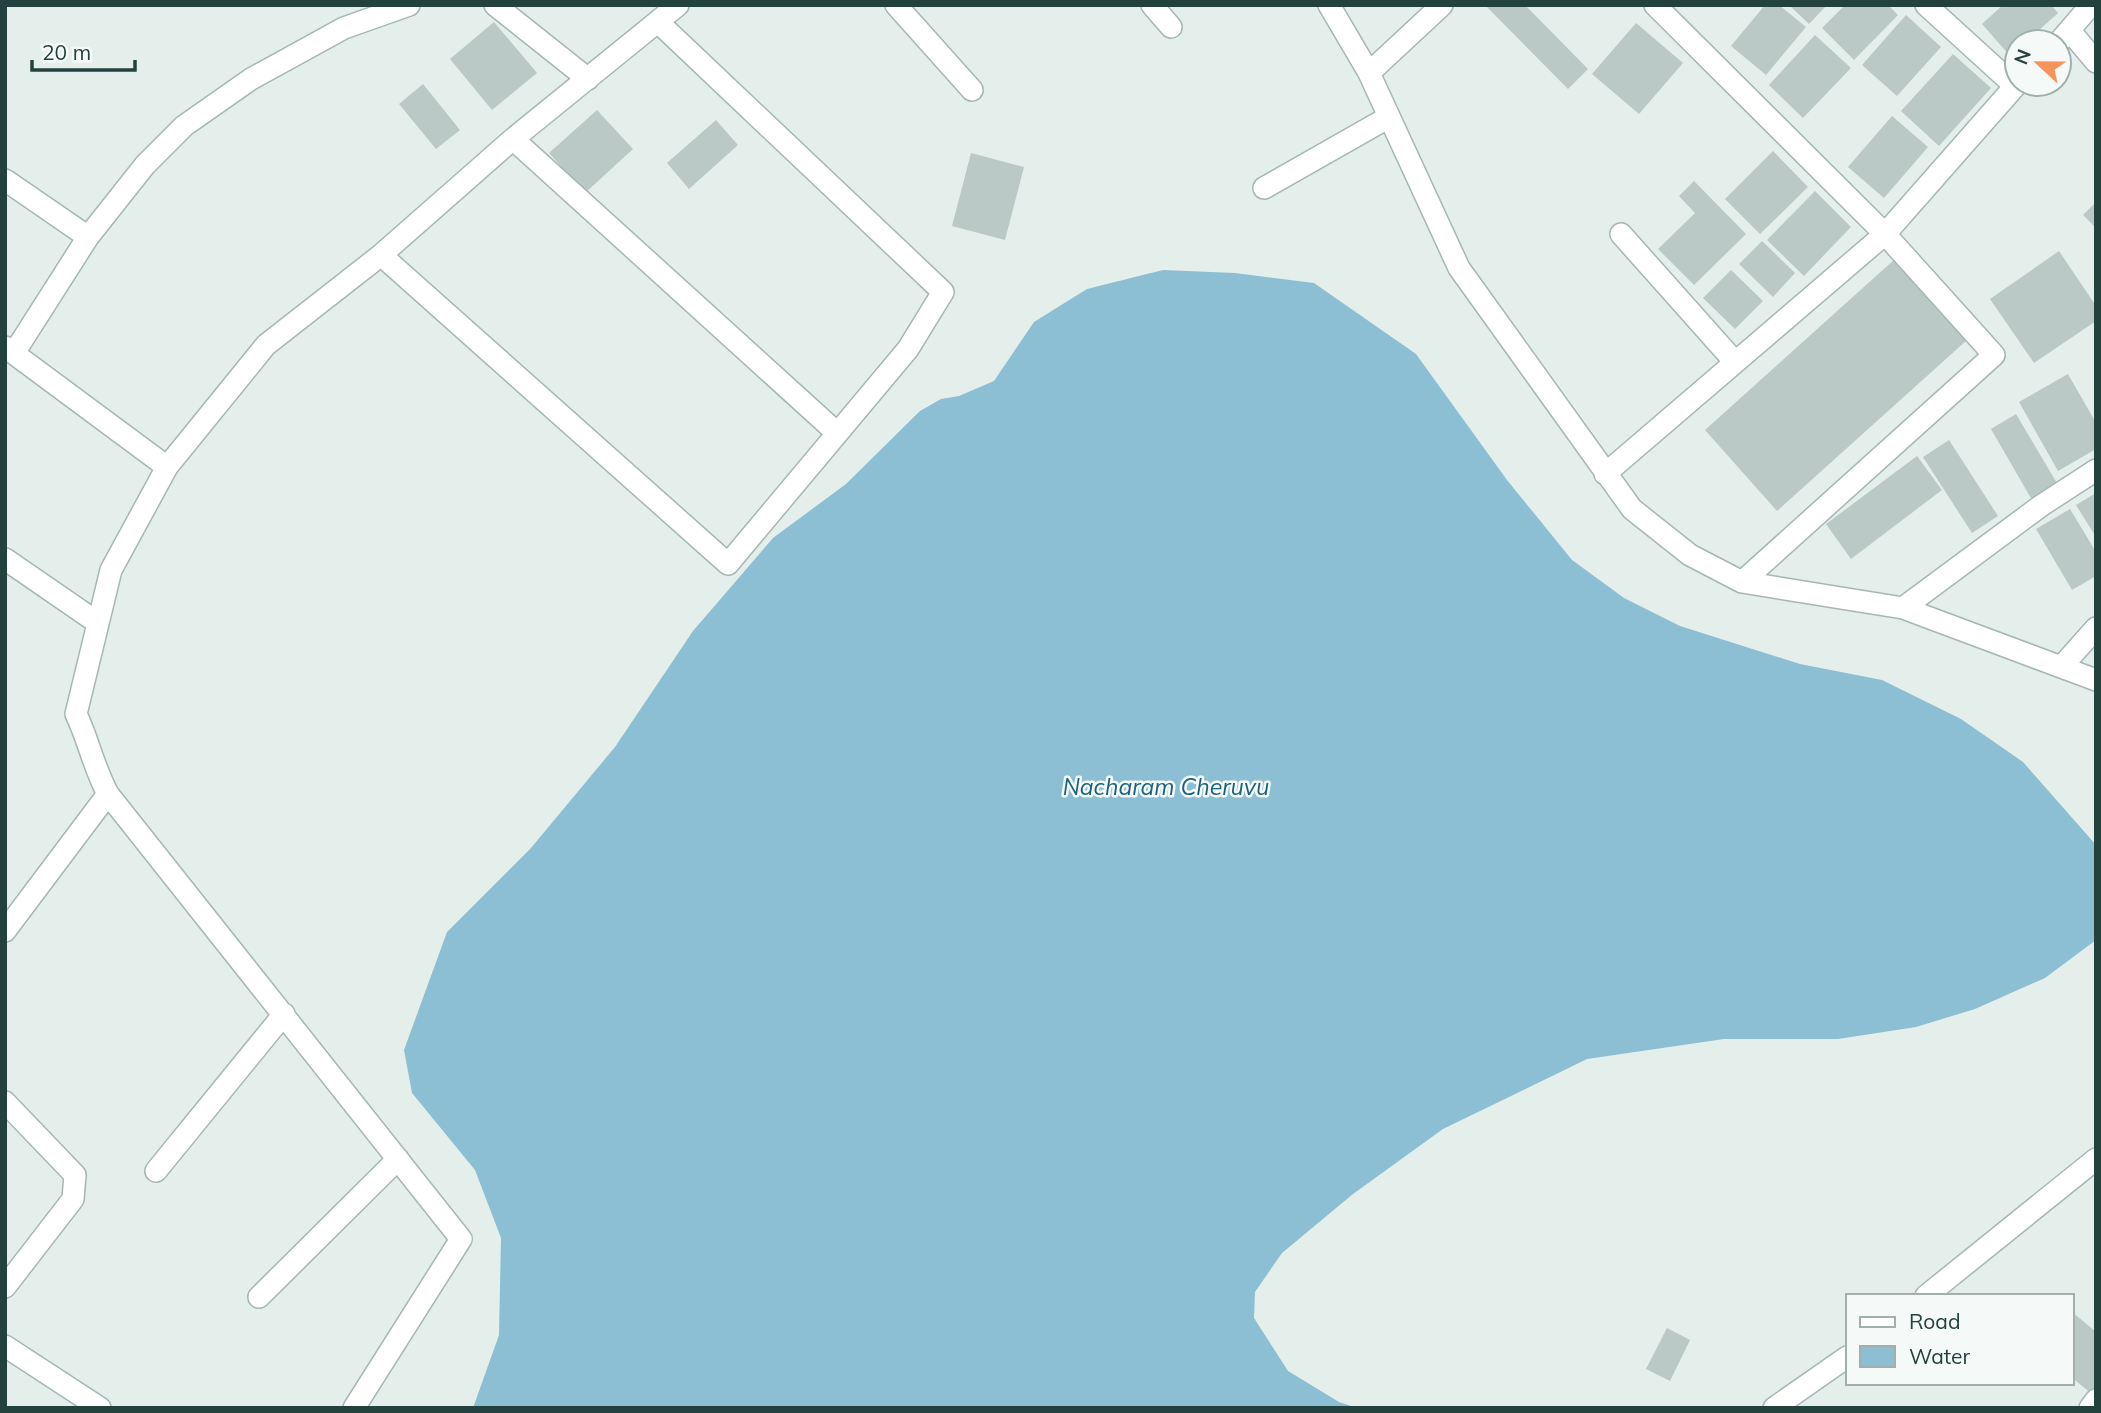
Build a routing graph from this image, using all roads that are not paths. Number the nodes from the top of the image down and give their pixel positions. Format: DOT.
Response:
graph roads {
  1 [pos="409,5"];
  2 [pos="495,5"];
  3 [pos="678,5"];
  4 [pos="896,5"];
  5 [pos="1152,5"];
  6 [pos="1329,5"];
  7 [pos="1442,5"];
  8 [pos="1655,5"];
  9 [pos="1926,5"];
  10 [pos="2091,5"];
  11 [pos="658,22"];
  12 [pos="1171,26"];
  13 [pos="2072,28"];
  14 [pos="2073,44"];
  15 [pos="2096,62"];
  16 [pos="1370,73"];
  17 [pos="2003,73"];
  18 [pos="588,79"];
  19 [pos="972,90"];
  20 [pos="2005,98"];
  21 [pos="1390,117"];
  22 [pos="513,139"];
  23 [pos="5,180"];
  24 [pos="1264,188"];
  25 [pos="1621,234"];
  26 [pos="1885,234"];
  27 [pos="88,237"];
  28 [pos="381,254"];
  29 [pos="9,350"];
  30 [pos="1735,362"];
  31 [pos="837,433"];
  32 [pos="167,467"];
  33 [pos="2096,470"];
  34 [pos="1605,474"];
  35 [pos="5,559"];
  36 [pos="1742,582"];
  37 [pos="1903,608"];
  38 [pos="98,623"];
  39 [pos="2096,628"];
  40 [pos="2063,665"];
  41 [pos="2096,680"];
  42 [pos="108,794"];
  43 [pos="5,932"];
  44 [pos="284,1014"];
  45 [pos="5,1102"];
  46 [pos="398,1159"];
  47 [pos="2096,1159"];
  48 [pos="156,1171"];
  49 [pos="5,1287"];
  50 [pos="1928,1294"];
  51 [pos="259,1297"];
  52 [pos="5,1346"];
  53 [pos="1846,1358"];
  54 [pos="2096,1400"];
  55 [pos="100,1408"];
  56 [pos="354,1408"];
  57 [pos="1774,1408"];
  58 [pos="2090,1408"];
  1 -- 27 [label="street"];
  2 -- 18 [label="street"];
  3 -- 11 [label="street"];
  4 -- 19 [label="street"];
  5 -- 12 [label="street"];
  6 -- 16 [label="street"];
  7 -- 16 [label="street"];
  8 -- 26 [label="street"];
  9 -- 17 [label="street"];
  10 -- 13 [label="street"];
  11 -- 18 [label="street"];
  11 -- 31 [label="street"];
  14 -- 15 [label="street"];
  16 -- 21 [label="street"];
  18 -- 22 [label="street"];
  20 -- 26 [label="street"];
  21 -- 24 [label="street"];
  21 -- 34 [label="street"];
  22 -- 28 [label="street"];
  22 -- 31 [label="street"];
  23 -- 27 [label="street"];
  25 -- 30 [label="street"];
  26 -- 30 [label="street"];
  26 -- 36 [label="street"];
  27 -- 29 [label="street"];
  28 -- 31 [label="street"];
  28 -- 32 [label="street"];
  29 -- 32 [label="street"];
  30 -- 34 [label="street"];
  32 -- 38 [label="street"];
  33 -- 37 [label="street"];
  34 -- 36 [label="street"];
  35 -- 38 [label="street"];
  36 -- 37 [label="street"];
  37 -- 40 [label="street"];
  38 -- 42 [label="street"];
  39 -- 40 [label="street"];
  40 -- 41 [label="street"];
  42 -- 43 [label="street"];
  42 -- 44 [label="street"];
  44 -- 46 [label="street"];
  44 -- 48 [label="street"];
  45 -- 49 [label="street"];
  46 -- 51 [label="street"];
  46 -- 56 [label="street"];
  47 -- 50 [label="street"];
  52 -- 55 [label="street"];
  53 -- 57 [label="street"];
  54 -- 58 [label="street"];
}
